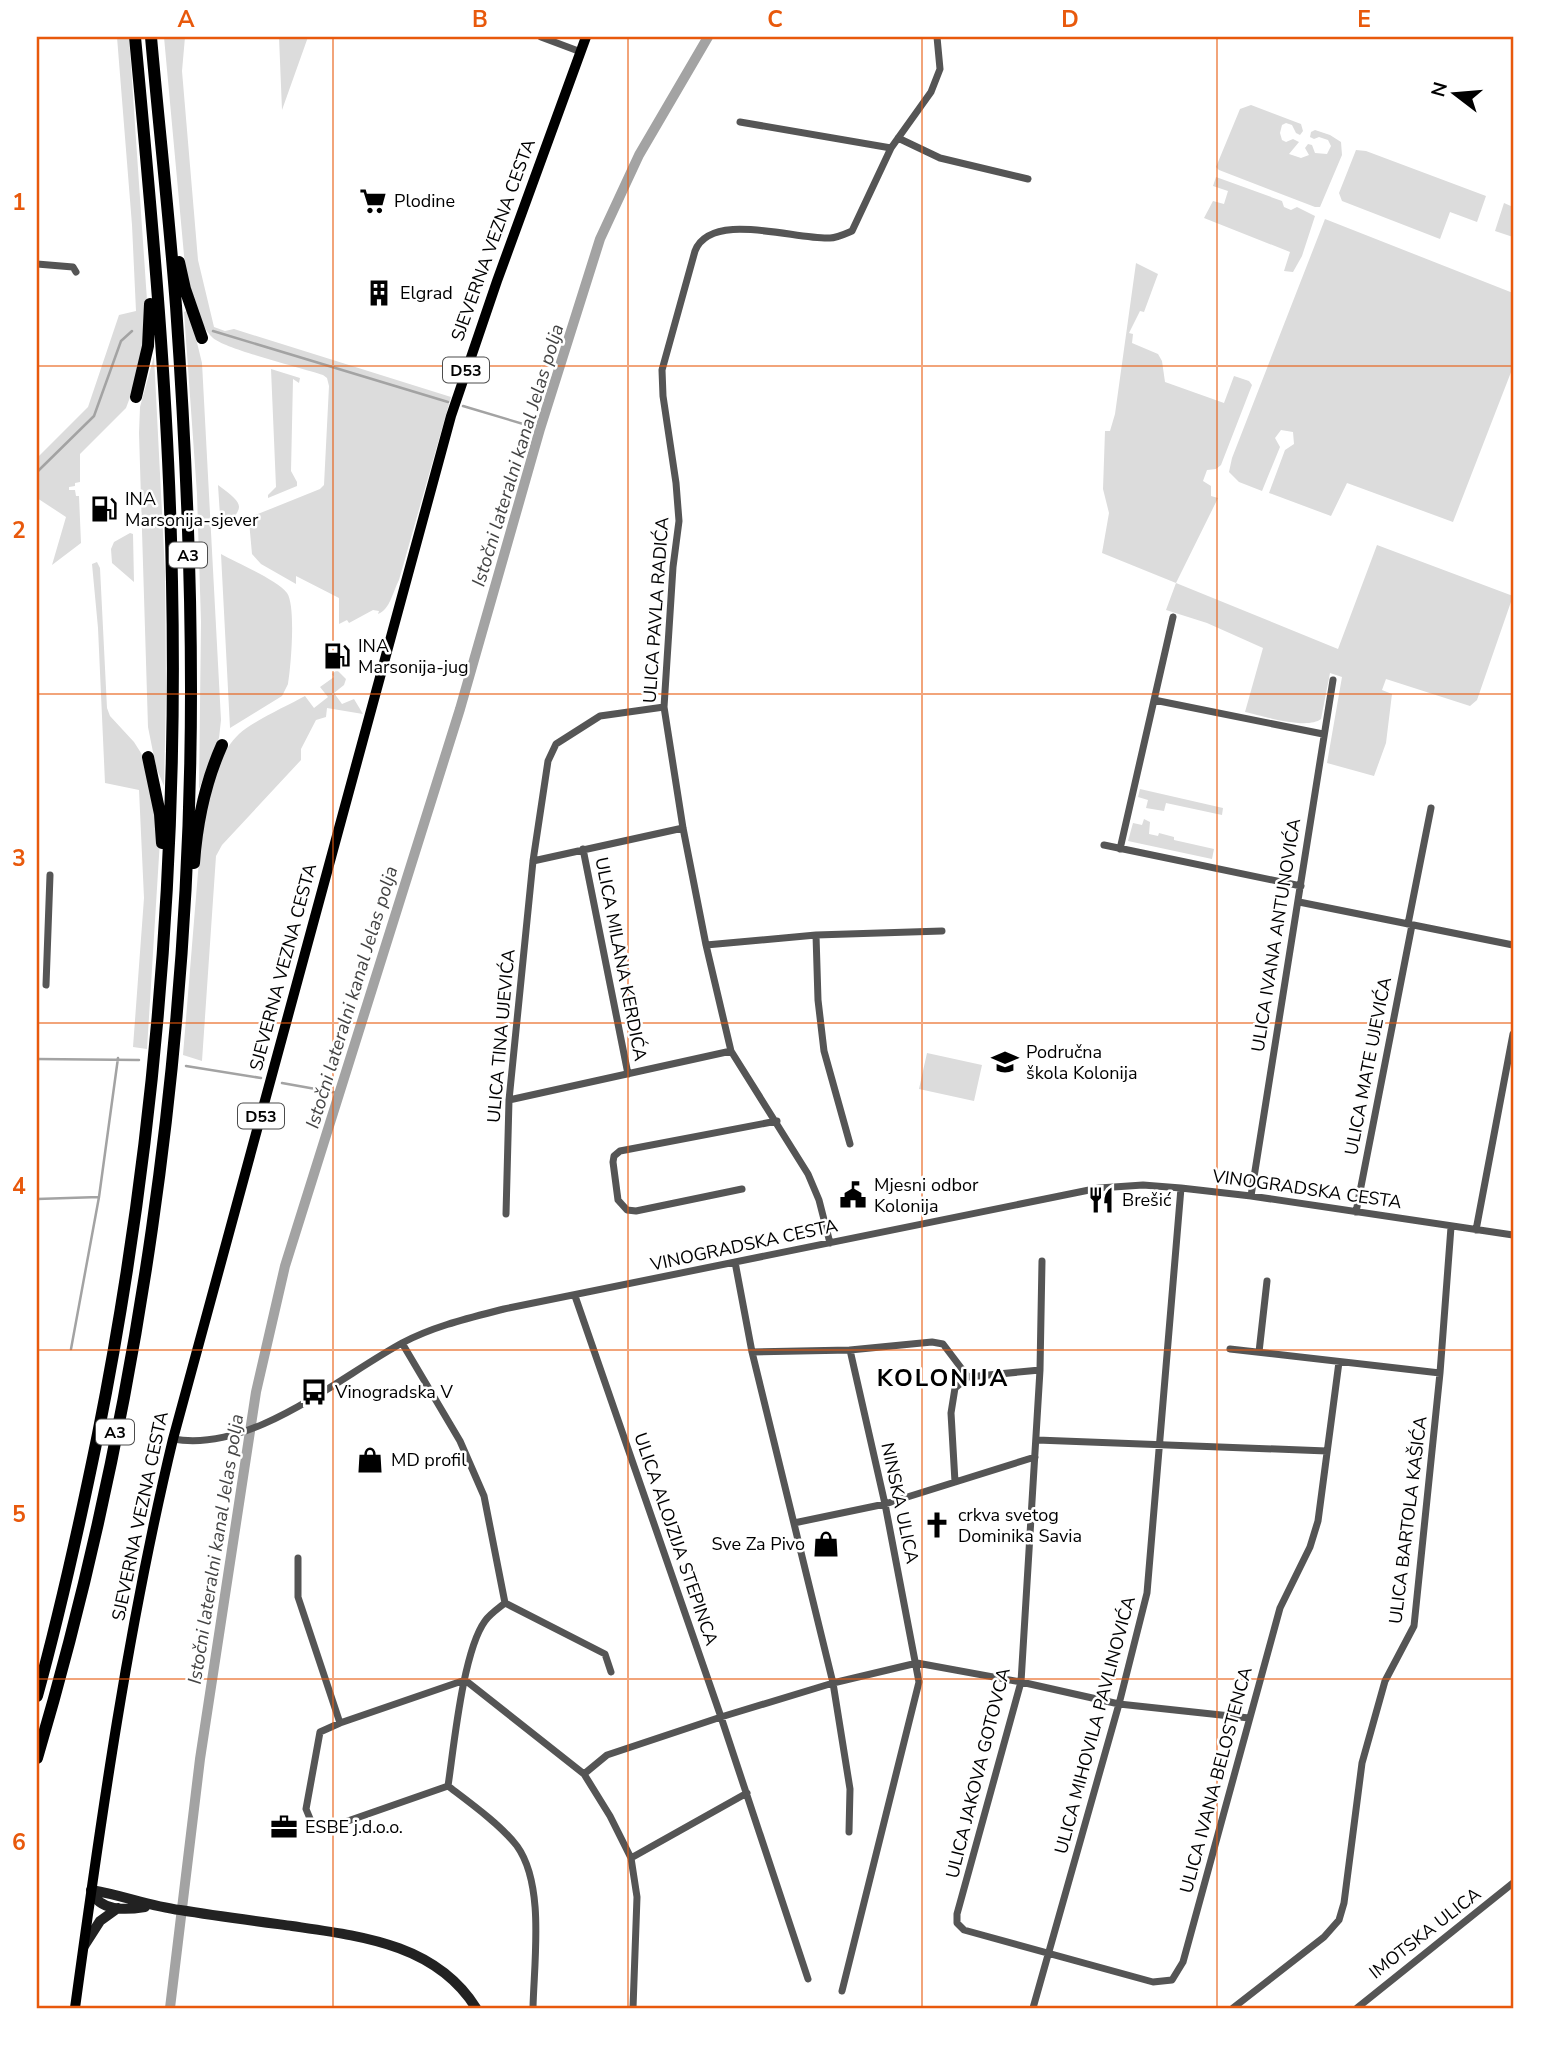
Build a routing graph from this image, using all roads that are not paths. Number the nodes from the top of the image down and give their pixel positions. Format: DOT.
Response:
graph roads {
  1 [pos="135,37"];
  2 [pos="151,37"];
  3 [pos="541,37"];
  4 [pos="586,37"];
  5 [pos="937,37"];
  6 [pos="581,52"];
  7 [pos="740,122"];
  8 [pos="898,138"];
  9 [pos="891,148"];
  10 [pos="165,176"];
  11 [pos="1028,179"];
  12 [pos="153,231"];
  13 [pos="37,264"];
  14 [pos="76,272"];
  15 [pos="202,338"];
  16 [pos="136,397"];
  17 [pos="1173,617"];
  18 [pos="1333,680"];
  19 [pos="1154,700"];
  20 [pos="664,707"];
  21 [pos="1323,734"];
  22 [pos="222,745"];
  23 [pos="148,757"];
  24 [pos="1431,808"];
  25 [pos="683,828"];
  26 [pos="1104,845"];
  27 [pos="583,849"];
  28 [pos="1120,849"];
  29 [pos="533,861"];
  30 [pos="50,875"];
  31 [pos="1301,886"];
  32 [pos="1299,902"];
  33 [pos="167,907"];
  34 [pos="1410,925"];
  35 [pos="942,931"];
  36 [pos="181,935"];
  37 [pos="816,935"];
  38 [pos="706,945"];
  39 [pos="1513,945"];
  40 [pos="37,954"];
  41 [pos="47,954"];
  42 [pos="46,985"];
  43 [pos="1513,1034"];
  44 [pos="731,1051"];
  45 [pos="628,1074"];
  46 [pos="509,1100"];
  47 [pos="777,1121"];
  48 [pos="850,1144"];
  49 [pos="1181,1188"];
  50 [pos="742,1189"];
  51 [pos="1251,1196"];
  52 [pos="1356,1212"];
  53 [pos="506,1214"];
  54 [pos="1451,1227"];
  55 [pos="1476,1230"];
  56 [pos="1513,1235"];
  57 [pos="830,1243"];
  58 [pos="1042,1261"];
  59 [pos="735,1262"];
  60 [pos="1267,1281"];
  61 [pos="575,1296"];
  62 [pos="402,1343"];
  63 [pos="1230,1349"];
  64 [pos="850,1350"];
  65 [pos="752,1352"];
  66 [pos="1259,1352"];
  67 [pos="1339,1362"];
  68 [pos="1040,1370"];
  69 [pos="1440,1373"];
  70 [pos="968,1377"];
  71 [pos="173,1439"];
  72 [pos="1037,1440"];
  73 [pos="1158,1444"];
  74 [pos="1327,1451"];
  75 [pos="1035,1457"];
  76 [pos="955,1482"];
  77 [pos="885,1504"];
  78 [pos="794,1523"];
  79 [pos="298,1558"];
  80 [pos="505,1603"];
  81 [pos="917,1663"];
  82 [pos="611,1672"];
  83 [pos="465,1679"];
  84 [pos="1021,1682"];
  85 [pos="833,1683"];
  86 [pos="37,1696"];
  87 [pos="1119,1704"];
  88 [pos="721,1717"];
  89 [pos="1249,1718"];
  90 [pos="340,1723"];
  91 [pos="37,1758"];
  92 [pos="584,1774"];
  93 [pos="448,1786"];
  94 [pos="747,1793"];
  95 [pos="849,1832"];
  96 [pos="631,1858"];
  97 [pos="1513,1883"];
  98 [pos="91,1890"];
  99 [pos="149,1906"];
  100 [pos="119,1908"];
  101 [pos="957,1914"];
  102 [pos="83,1947"];
  103 [pos="1049,1952"];
  104 [pos="808,1979"];
  105 [pos="842,1991"];
  106 [pos="75,2008"];
  107 [pos="476,2008"];
  108 [pos="533,2008"];
  109 [pos="633,2008"];
  110 [pos="1033,2008"];
  111 [pos="1233,2008"];
  112 [pos="1357,2008"];
  1 -- 12 [label="highway, A3"];
  2 -- 10 [label="highway, A3"];
  3 -- 6 [label="street"];
  4 -- 6 [label="main road, SJEVERNA VEZNA CESTA / D53"];
  5 -- 8 [label="street"];
  6 -- 71 [label="main road, SJEVERNA VEZNA CESTA / D53"];
  7 -- 9 [label="street"];
  8 -- 9 [label="street"];
  8 -- 11 [label="street"];
  9 -- 20 [label="street, ULICA PAVLA RADIĆA"];
  10 -- 15 [label="highway"];
  10 -- 36 [label="highway, A3"];
  12 -- 16 [label="highway"];
  12 -- 33 [label="highway, A3"];
  13 -- 14 [label="street"];
  17 -- 19 [label="street"];
  18 -- 21 [label="street, ULICA IVANA ANTUNOVIĆA"];
  19 -- 21 [label="street"];
  19 -- 28 [label="street"];
  20 -- 25 [label="street, ULICA PAVLA RADIĆA"];
  20 -- 29 [label="street, ULICA TINA UJEVIĆA"];
  21 -- 31 [label="street, ULICA IVANA ANTUNOVIĆA"];
  22 -- 36 [label="highway"];
  23 -- 33 [label="highway"];
  24 -- 34 [label="street, ULICA MATE UJEVIĆA"];
  25 -- 27 [label="street"];
  25 -- 38 [label="street, ULICA PAVLA RADIĆA"];
  26 -- 28 [label="street"];
  27 -- 29 [label="street"];
  27 -- 45 [label="street, ULICA MILANA KERDIĆA"];
  28 -- 31 [label="street"];
  29 -- 46 [label="street, ULICA TINA UJEVIĆA"];
  30 -- 41 [label="street"];
  31 -- 32 [label="street, ULICA IVANA ANTUNOVIĆA"];
  32 -- 34 [label="street"];
  32 -- 51 [label="street, ULICA IVANA ANTUNOVIĆA"];
  33 -- 86 [label="highway, A3"];
  34 -- 39 [label="street"];
  34 -- 52 [label="street, ULICA MATE UJEVIĆA"];
  35 -- 37 [label="street"];
  36 -- 91 [label="highway, A3"];
  37 -- 38 [label="street"];
  37 -- 48 [label="street"];
  38 -- 44 [label="street, ULICA PAVLA RADIĆA"];
  40 -- 41 [label="street"];
  41 -- 42 [label="street"];
  43 -- 55 [label="street"];
  44 -- 45 [label="street"];
  44 -- 47 [label="street, ULICA PAVLA RADIĆA"];
  45 -- 46 [label="street"];
  46 -- 53 [label="street, ULICA TINA UJEVIĆA"];
  47 -- 50 [label="street"];
  47 -- 57 [label="street, ULICA PAVLA RADIĆA"];
  49 -- 51 [label="street, VINOGRADSKA CESTA"];
  49 -- 57 [label="street, VINOGRADSKA CESTA"];
  49 -- 73 [label="street, ULICA MIHOVILA PAVLINOVIĆA"];
  51 -- 52 [label="street, VINOGRADSKA CESTA"];
  52 -- 54 [label="street, VINOGRADSKA CESTA"];
  54 -- 55 [label="street, VINOGRADSKA CESTA"];
  54 -- 69 [label="street, ULICA BARTOLA KAŠIĆA"];
  55 -- 56 [label="street, VINOGRADSKA CESTA"];
  57 -- 59 [label="street, VINOGRADSKA CESTA"];
  58 -- 68 [label="street, ULICA JAKOVA GOTOVCA"];
  59 -- 61 [label="street, VINOGRADSKA CESTA"];
  59 -- 65 [label="street"];
  60 -- 66 [label="street"];
  61 -- 62 [label="street, VINOGRADSKA CESTA"];
  61 -- 88 [label="street, ULICA ALOJZIJA STEPINCA"];
  62 -- 71 [label="street, VINOGRADSKA CESTA"];
  62 -- 80 [label="street"];
  63 -- 66 [label="street"];
  64 -- 65 [label="street"];
  64 -- 70 [label="street"];
  64 -- 77 [label="street, NINSKA ULICA"];
  65 -- 78 [label="street"];
  66 -- 67 [label="street"];
  67 -- 69 [label="street"];
  67 -- 74 [label="street, ULICA IVANA BELOSTENCA"];
  68 -- 70 [label="street"];
  68 -- 72 [label="street, ULICA JAKOVA GOTOVCA"];
  69 -- 111 [label="street, ULICA BARTOLA KAŠIĆA"];
  70 -- 76 [label="street"];
  71 -- 98 [label="main road, SJEVERNA VEZNA CESTA / D53"];
  72 -- 73 [label="street"];
  72 -- 75 [label="street, ULICA JAKOVA GOTOVCA"];
  73 -- 74 [label="street"];
  73 -- 87 [label="street, ULICA MIHOVILA PAVLINOVIĆA"];
  74 -- 89 [label="street, ULICA IVANA BELOSTENCA"];
  75 -- 76 [label="street"];
  75 -- 84 [label="street, ULICA JAKOVA GOTOVCA"];
  76 -- 77 [label="street"];
  77 -- 78 [label="street"];
  77 -- 81 [label="street, NINSKA ULICA"];
  78 -- 85 [label="street"];
  79 -- 90 [label="street"];
  80 -- 82 [label="street"];
  80 -- 83 [label="street"];
  81 -- 84 [label="street"];
  81 -- 85 [label="street"];
  81 -- 105 [label="street, NINSKA ULICA"];
  83 -- 90 [label="street"];
  83 -- 92 [label="street"];
  83 -- 93 [label="street"];
  84 -- 87 [label="street"];
  84 -- 101 [label="street, ULICA JAKOVA GOTOVCA"];
  85 -- 88 [label="street"];
  85 -- 95 [label="street"];
  87 -- 89 [label="street"];
  87 -- 103 [label="street, ULICA MIHOVILA PAVLINOVIĆA"];
  88 -- 92 [label="street"];
  88 -- 94 [label="street, ULICA ALOJZIJA STEPINCA"];
  89 -- 103 [label="street, ULICA IVANA BELOSTENCA"];
  90 -- 93 [label="street"];
  92 -- 96 [label="street"];
  93 -- 108 [label="street"];
  94 -- 96 [label="street"];
  94 -- 104 [label="street, ULICA ALOJZIJA STEPINCA"];
  96 -- 109 [label="street"];
  97 -- 112 [label="street, IMOTSKA ULICA"];
  98 -- 99 [label="main road"];
  98 -- 100 [label="main road"];
  98 -- 102 [label="main road, SJEVERNA VEZNA CESTA / D53"];
  99 -- 100 [label="main road"];
  99 -- 107 [label="main road"];
  100 -- 102 [label="main road"];
  101 -- 103 [label="street, ULICA IVANA BELOSTENCA"];
  102 -- 106 [label="main road, SJEVERNA VEZNA CESTA / D53"];
  103 -- 110 [label="street, ULICA MIHOVILA PAVLINOVIĆA"];
}
